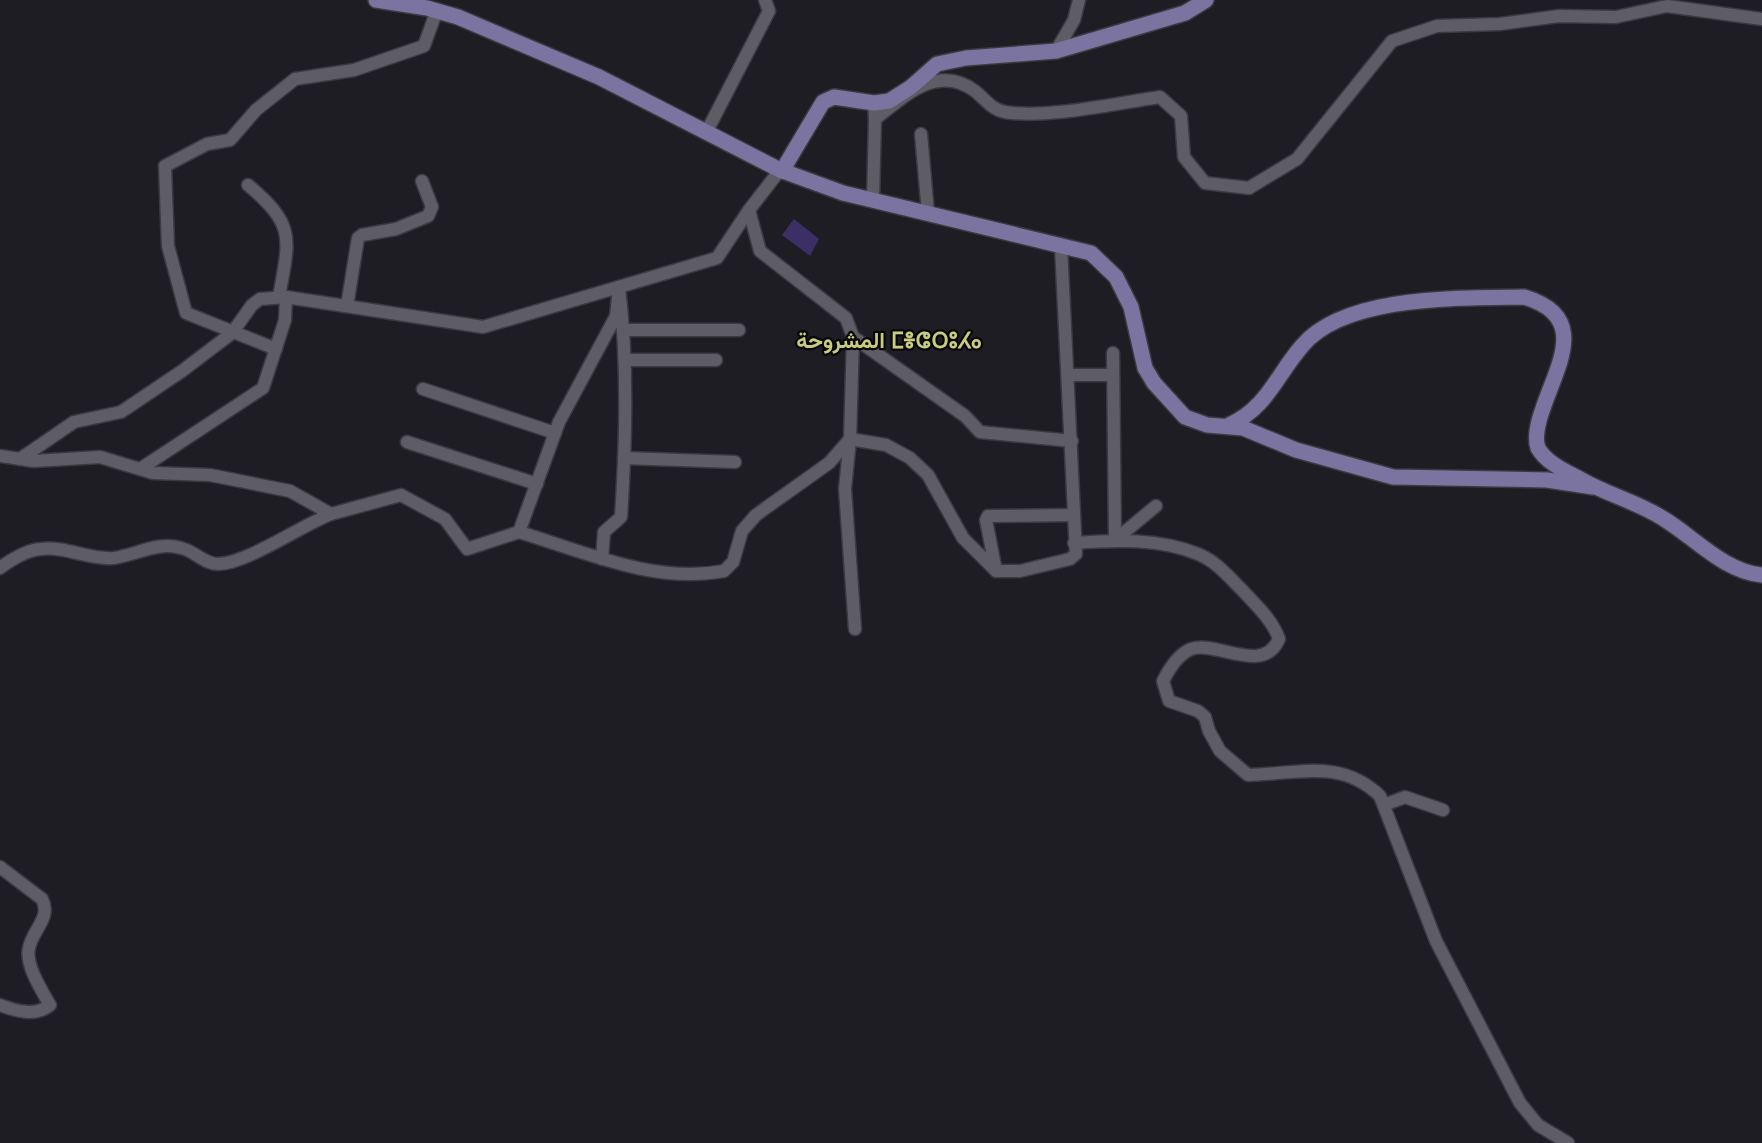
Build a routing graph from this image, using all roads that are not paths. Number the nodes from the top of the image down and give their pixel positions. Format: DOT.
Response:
graph roads {
  1 [pos="376,0"];
  2 [pos="765,0"];
  3 [pos="1079,0"];
  4 [pos="1206,0"];
  5 [pos="437,10"];
  6 [pos="1762,19"];
  7 [pos="1056,51"];
  8 [pos="874,103"];
  9 [pos="875,119"];
  10 [pos="707,131"];
  11 [pos="921,134"];
  12 [pos="781,171"];
  13 [pos="422,181"];
  14 [pos="248,186"];
  15 [pos="873,199"];
  16 [pos="749,210"];
  17 [pos="928,213"];
  18 [pos="1061,246"];
  19 [pos="619,287"];
  20 [pos="282,297"];
  21 [pos="346,306"];
  22 [pos="624,330"];
  23 [pos="738,330"];
  24 [pos="232,333"];
  25 [pos="853,337"];
  26 [pos="276,349"];
  27 [pos="1113,353"];
  28 [pos="626,360"];
  29 [pos="716,360"];
  30 [pos="1068,375"];
  31 [pos="1112,375"];
  32 [pos="423,389"];
  33 [pos="1226,427"];
  34 [pos="555,433"];
  35 [pos="850,439"];
  36 [pos="1072,441"];
  37 [pos="407,442"];
  38 [pos="0,456"];
  39 [pos="624,458"];
  40 [pos="20,459"];
  41 [pos="735,462"];
  42 [pos="140,469"];
  43 [pos="537,484"];
  44 [pos="1593,487"];
  45 [pos="1156,506"];
  46 [pos="331,514"];
  47 [pos="1073,514"];
  48 [pos="519,532"];
  49 [pos="1114,540"];
  50 [pos="1074,543"];
  51 [pos="602,559"];
  52 [pos="0,568"];
  53 [pos="996,571"];
  54 [pos="1762,575"];
  55 [pos="855,629"];
  56 [pos="1384,805"];
  57 [pos="1443,810"];
  58 [pos="0,867"];
  59 [pos="0,1005"];
  60 [pos="1568,1143"];
  1 -- 5 [label="main road"];
  2 -- 10 [label="street"];
  3 -- 7 [label="street"];
  4 -- 7 [label="main road"];
  5 -- 10 [label="main road"];
  5 -- 24 [label="street"];
  6 -- 9 [label="street"];
  7 -- 8 [label="main road"];
  8 -- 9 [label="street"];
  8 -- 12 [label="main road"];
  9 -- 15 [label="street"];
  10 -- 12 [label="main road"];
  11 -- 17 [label="street"];
  12 -- 15 [label="main road"];
  12 -- 16 [label="street"];
  13 -- 21 [label="street"];
  14 -- 20 [label="street"];
  15 -- 17 [label="main road"];
  16 -- 19 [label="street"];
  16 -- 25 [label="street"];
  17 -- 18 [label="main road"];
  18 -- 30 [label="street"];
  18 -- 33 [label="main road"];
  19 -- 21 [label="street"];
  19 -- 22 [label="street"];
  19 -- 34 [label="street"];
  20 -- 21 [label="street"];
  20 -- 24 [label="street"];
  20 -- 26 [label="street"];
  22 -- 23 [label="street"];
  22 -- 28 [label="street"];
  24 -- 26 [label="street"];
  24 -- 40 [label="street"];
  25 -- 35 [label="street"];
  25 -- 36 [label="street"];
  26 -- 42 [label="street"];
  27 -- 31 [label="street"];
  28 -- 29 [label="street"];
  28 -- 39 [label="street"];
  30 -- 31 [label="street"];
  30 -- 36 [label="street"];
  31 -- 49 [label="street"];
  32 -- 34 [label="street"];
  33 -- 44 [label="main road"];
  33 -- 44 [label="main road"];
  34 -- 43 [label="street"];
  35 -- 51 [label="street"];
  35 -- 53 [label="street"];
  35 -- 55 [label="street"];
  36 -- 47 [label="street"];
  37 -- 43 [label="street"];
  38 -- 40 [label="street"];
  39 -- 41 [label="street"];
  39 -- 51 [label="street"];
  40 -- 42 [label="street"];
  42 -- 46 [label="street"];
  43 -- 48 [label="street"];
  44 -- 54 [label="main road"];
  45 -- 49 [label="street"];
  46 -- 48 [label="street"];
  46 -- 52 [label="street"];
  47 -- 50 [label="street"];
  47 -- 53 [label="street"];
  48 -- 51 [label="street"];
  49 -- 50 [label="street"];
  49 -- 56 [label="street"];
  50 -- 53 [label="street"];
  56 -- 57 [label="street"];
  56 -- 60 [label="street"];
  58 -- 59 [label="street"];
}
